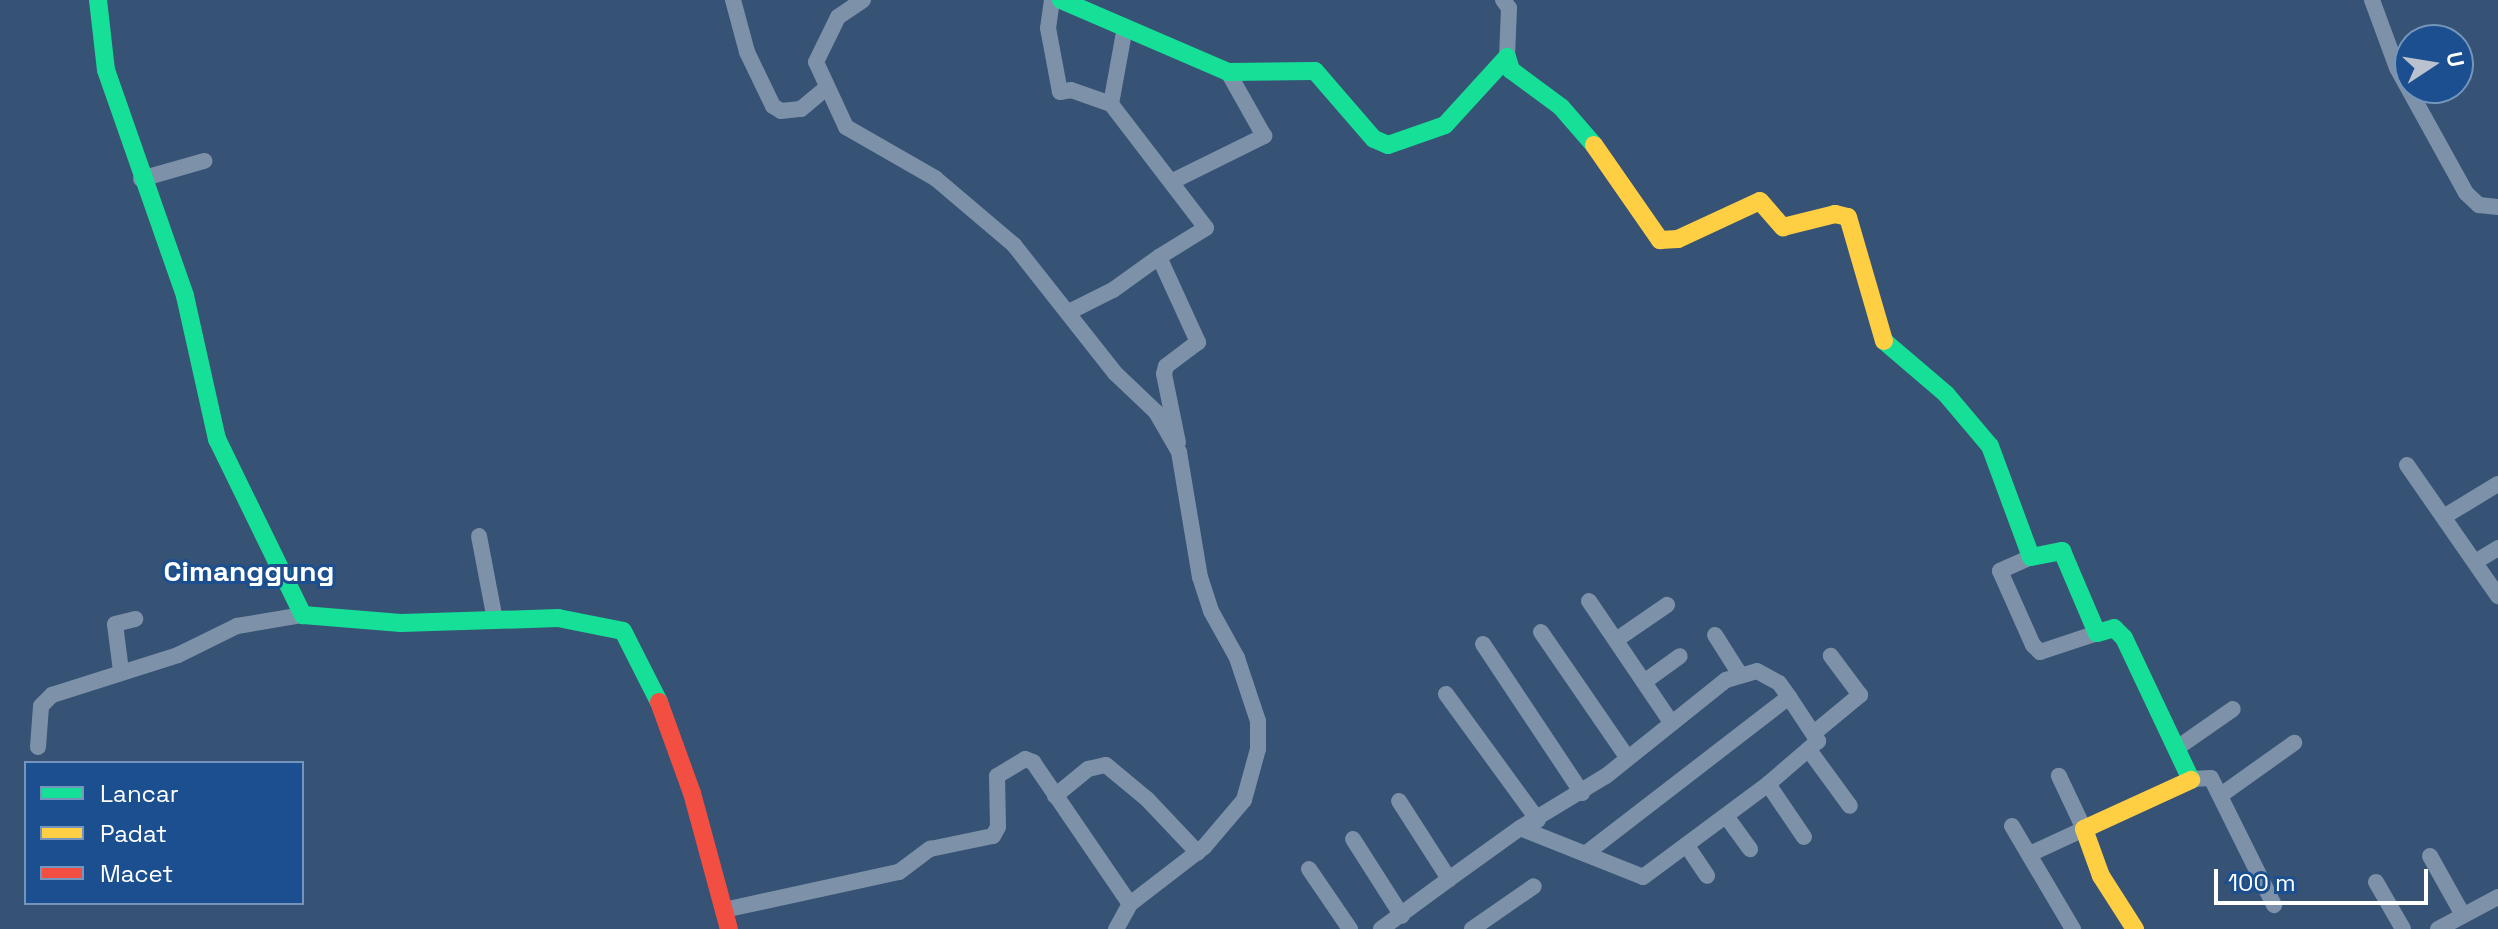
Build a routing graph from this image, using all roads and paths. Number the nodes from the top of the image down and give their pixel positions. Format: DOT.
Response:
graph roads {
  1 [pos="98,0"];
  2 [pos="733,0"];
  3 [pos="863,0"];
  4 [pos="1052,0"];
  5 [pos="1061,0"];
  6 [pos="1503,0"];
  7 [pos="2372,0"];
  8 [pos="840,8"];
  9 [pos="1125,27"];
  10 [pos="1507,57"];
  11 [pos="1228,72"];
  12 [pos="826,88"];
  13 [pos="1111,104"];
  14 [pos="204,161"];
  15 [pos="141,179"];
  16 [pos="1173,181"];
  17 [pos="2498,207"];
  18 [pos="1159,257"];
  19 [pos="1071,311"];
  20 [pos="1179,452"];
  21 [pos="2407,465"];
  22 [pos="2498,484"];
  23 [pos="2445,516"];
  24 [pos="479,536"];
  25 [pos="2498,548"];
  26 [pos="2031,557"];
  27 [pos="2475,562"];
  28 [pos="2498,596"];
  29 [pos="1589,601"];
  30 [pos="1667,605"];
  31 [pos="303,615"];
  32 [pos="135,619"];
  33 [pos="495,620"];
  34 [pos="1541,632"];
  35 [pos="2097,633"];
  36 [pos="1715,635"];
  37 [pos="1616,640"];
  38 [pos="1483,644"];
  39 [pos="1680,656"];
  40 [pos="1831,656"];
  41 [pos="121,671"];
  42 [pos="1739,673"];
  43 [pos="1644,682"];
  44 [pos="1446,694"];
  45 [pos="1789,697"];
  46 [pos="2233,709"];
  47 [pos="1671,722"];
  48 [pos="1811,741"];
  49 [pos="2294,743"];
  50 [pos="38,747"];
  51 [pos="2177,748"];
  52 [pos="1627,757"];
  53 [pos="2059,776"];
  54 [pos="2192,779"];
  55 [pos="1768,784"];
  56 [pos="1582,793"];
  57 [pos="2221,795"];
  58 [pos="1055,796"];
  59 [pos="1399,801"];
  60 [pos="1850,806"];
  61 [pos="1726,816"];
  62 [pos="1538,820"];
  63 [pos="2012,826"];
  64 [pos="1520,828"];
  65 [pos="2084,829"];
  66 [pos="1804,837"];
  67 [pos="1353,839"];
  68 [pos="1687,846"];
  69 [pos="1750,849"];
  70 [pos="1198,853"];
  71 [pos="1585,854"];
  72 [pos="2030,854"];
  73 [pos="2430,856"];
  74 [pos="1309,869"];
  75 [pos="1707,876"];
  76 [pos="1449,879"];
  77 [pos="2376,882"];
  78 [pos="1534,886"];
  79 [pos="2498,897"];
  80 [pos="1130,904"];
  81 [pos="2274,905"];
  82 [pos="724,910"];
  83 [pos="2463,915"];
  84 [pos="1402,916"];
  85 [pos="729,929"];
  86 [pos="1116,929"];
  87 [pos="1350,929"];
  88 [pos="1381,929"];
  89 [pos="1472,929"];
  90 [pos="2073,929"];
  91 [pos="2135,929"];
  92 [pos="2403,929"];
  93 [pos="2438,929"];
  1 -- 15 [label="street"];
  2 -- 12 [label="street"];
  3 -- 8 [label="street"];
  4 -- 13 [label="street"];
  5 -- 9 [label="street"];
  6 -- 10 [label="street"];
  7 -- 17 [label="street"];
  8 -- 12 [label="street"];
  9 -- 11 [label="street"];
  9 -- 13 [label="street"];
  10 -- 11 [label="street"];
  10 -- 26 [label="street"];
  11 -- 16 [label="street"];
  12 -- 19 [label="street"];
  13 -- 16 [label="street"];
  14 -- 15 [label="street"];
  15 -- 31 [label="street"];
  16 -- 18 [label="street"];
  18 -- 19 [label="street"];
  18 -- 20 [label="street"];
  19 -- 20 [label="street"];
  20 -- 70 [label="street"];
  21 -- 23 [label="street"];
  22 -- 23 [label="street"];
  23 -- 27 [label="street"];
  24 -- 33 [label="street"];
  25 -- 27 [label="street"];
  26 -- 35 [label="street"];
  26 -- 35 [label="street"];
  27 -- 28 [label="street"];
  29 -- 37 [label="street"];
  30 -- 37 [label="street"];
  31 -- 33 [label="street"];
  31 -- 41 [label="street"];
  32 -- 41 [label="street"];
  33 -- 82 [label="street"];
  34 -- 52 [label="street"];
  35 -- 51 [label="street"];
  36 -- 42 [label="street"];
  37 -- 43 [label="street"];
  38 -- 56 [label="street"];
  39 -- 43 [label="street"];
  40 -- 48 [label="street"];
  41 -- 50 [label="street"];
  42 -- 45 [label="street"];
  42 -- 47 [label="street"];
  43 -- 47 [label="street"];
  44 -- 62 [label="street"];
  45 -- 48 [label="street"];
  45 -- 71 [label="street"];
  46 -- 51 [label="street"];
  47 -- 52 [label="street"];
  48 -- 55 [label="street"];
  48 -- 60 [label="street"];
  49 -- 57 [label="street"];
  51 -- 54 [label="street"];
  52 -- 56 [label="street"];
  53 -- 65 [label="street"];
  54 -- 57 [label="street"];
  54 -- 65 [label="street"];
  55 -- 61 [label="street"];
  55 -- 66 [label="street"];
  56 -- 62 [label="street"];
  57 -- 81 [label="street"];
  58 -- 70 [label="street"];
  58 -- 80 [label="street"];
  58 -- 82 [label="street"];
  59 -- 76 [label="street"];
  61 -- 68 [label="street"];
  61 -- 69 [label="street"];
  62 -- 64 [label="street"];
  63 -- 72 [label="street"];
  64 -- 71 [label="street"];
  64 -- 76 [label="street"];
  65 -- 72 [label="street"];
  65 -- 91 [label="street"];
  67 -- 84 [label="street"];
  68 -- 71 [label="street"];
  68 -- 75 [label="street"];
  70 -- 80 [label="street"];
  72 -- 90 [label="street"];
  73 -- 83 [label="street"];
  74 -- 87 [label="street"];
  76 -- 84 [label="street"];
  77 -- 92 [label="street"];
  78 -- 89 [label="street"];
  79 -- 83 [label="street"];
  80 -- 86 [label="street"];
  82 -- 85 [label="street"];
  83 -- 93 [label="street"];
  84 -- 88 [label="street"];
}
